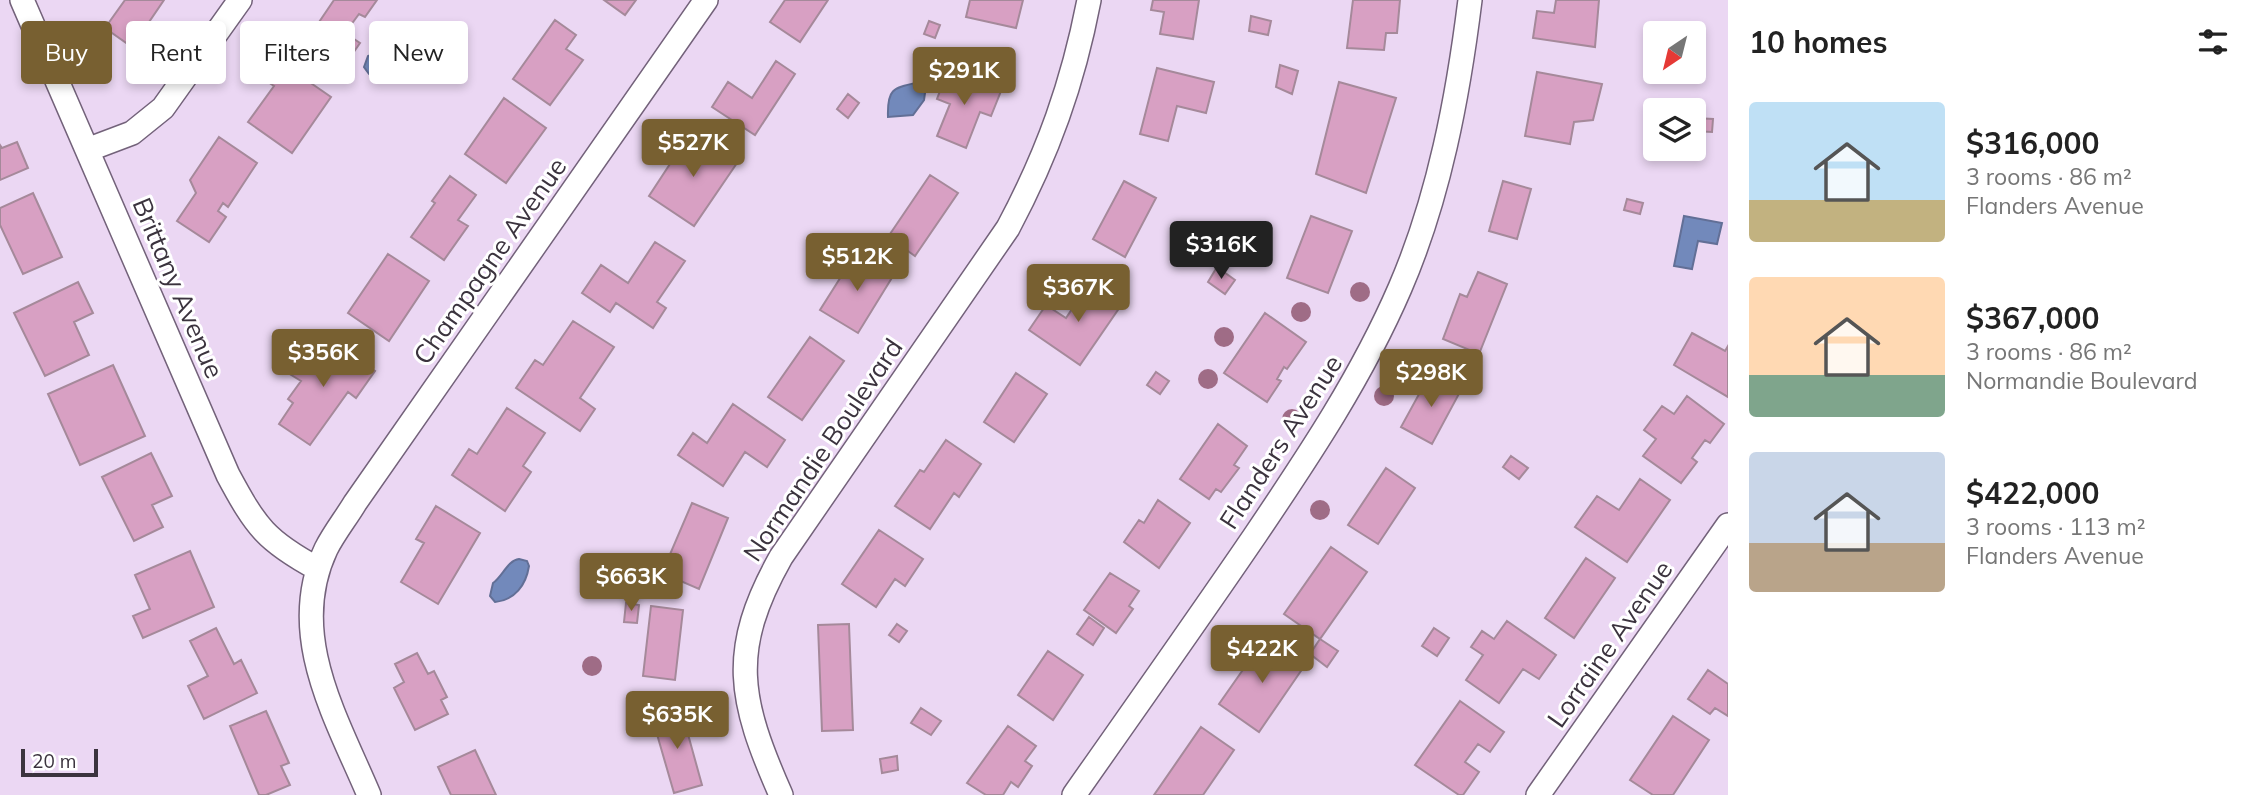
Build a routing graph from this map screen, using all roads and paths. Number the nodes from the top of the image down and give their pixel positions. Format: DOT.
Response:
graph roads {
  1 [pos="22,0"];
  2 [pos="240,0"];
  3 [pos="706,0"];
  4 [pos="1089,0"];
  5 [pos="1470,0"];
  6 [pos="88,150"];
  7 [pos="1728,526"];
  8 [pos="318,569"];
  9 [pos="369,795"];
  10 [pos="781,795"];
  11 [pos="1074,795"];
  12 [pos="1538,795"];
  1 -- 6 [label="street, Brittany Avenue"];
  2 -- 6 [label="street"];
  3 -- 8 [label="street, Champagne Avenue"];
  4 -- 10 [label="street, Normandie Boulevard"];
  5 -- 11 [label="street, Flanders Avenue"];
  6 -- 8 [label="street, Brittany Avenue"];
  7 -- 12 [label="street, Lorraine Avenue"];
  8 -- 9 [label="street, Champagne Avenue"];
}
